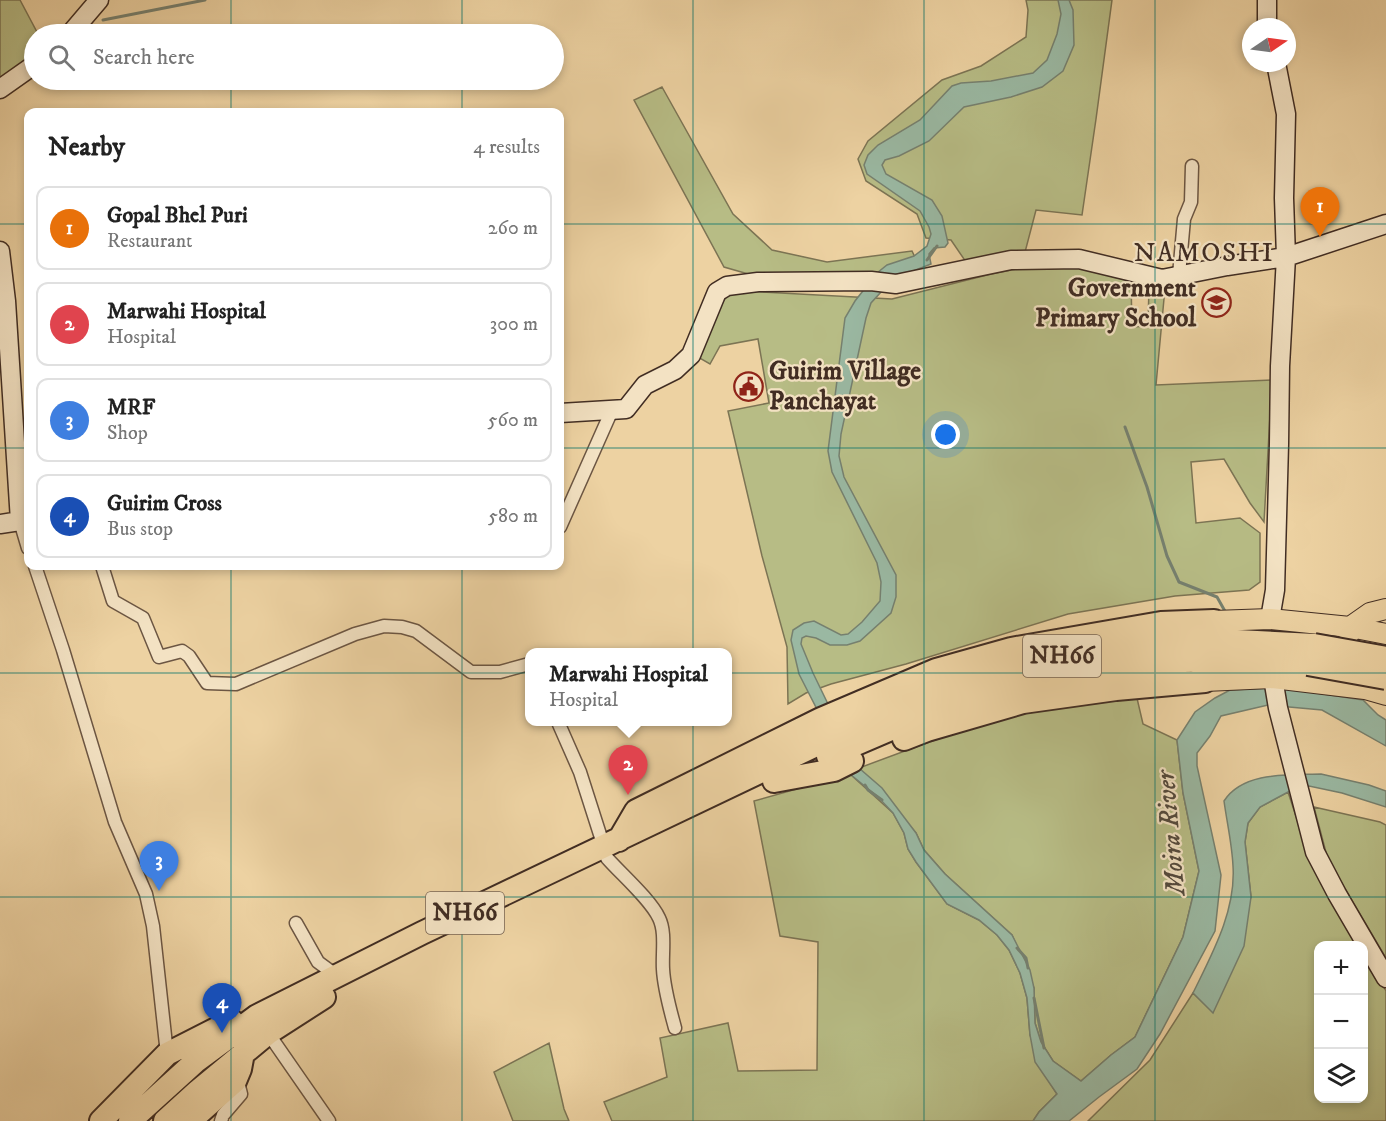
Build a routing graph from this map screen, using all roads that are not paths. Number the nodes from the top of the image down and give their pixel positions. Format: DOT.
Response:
graph roads {
  1 [pos="99,0"];
  2 [pos="1267,0"];
  3 [pos="1267,18"];
  4 [pos="79,24"];
  5 [pos="24,72"];
  6 [pos="1278,72"];
  7 [pos="0,89"];
  8 [pos="1192,166"];
  9 [pos="1386,224"];
  10 [pos="0,251"];
  11 [pos="1286,257"];
  12 [pos="1179,275"];
  13 [pos="612,410"];
  14 [pos="564,413"];
  15 [pos="24,499"];
  16 [pos="564,518"];
  17 [pos="24,521"];
  18 [pos="0,524"];
  19 [pos="36,570"];
  20 [pos="103,570"];
  21 [pos="1378,611"];
  22 [pos="1278,620"];
  23 [pos="1214,621"];
  24 [pos="1350,627"];
  25 [pos="1386,634"];
  26 [pos="1311,654"];
  27 [pos="1386,658"];
  28 [pos="525,665"];
  29 [pos="1386,678"];
  30 [pos="1205,681"];
  31 [pos="1274,683"];
  32 [pos="1340,687"];
  33 [pos="1386,695"];
  34 [pos="560,726"];
  35 [pos="774,780"];
  36 [pos="610,848"];
  37 [pos="296,923"];
  38 [pos="337,976"];
  39 [pos="1386,978"];
  40 [pos="263,1025"];
  41 [pos="675,1029"];
  42 [pos="243,1053"];
  43 [pos="167,1054"];
  44 [pos="237,1078"];
  45 [pos="101,1121"];
  46 [pos="130,1121"];
  47 [pos="165,1121"];
  48 [pos="190,1121"];
  49 [pos="221,1121"];
  50 [pos="329,1121"];
  1 -- 4 [label="street"];
  2 -- 3 [label="street"];
  5 -- 7 [label="street"];
  6 -- 11 [label="street"];
  8 -- 12 [label="street"];
  9 -- 11 [label="street"];
  10 -- 15 [label="street"];
  11 -- 12 [label="street"];
  11 -- 22 [label="street"];
  12 -- 13 [label="street"];
  13 -- 14 [label="street"];
  13 -- 16 [label="street"];
  17 -- 18 [label="street"];
  19 -- 43 [label="street"];
  20 -- 28 [label="street"];
  21 -- 22 [label="main road"];
  21 -- 24 [label="main road"];
  22 -- 23 [label="main road"];
  22 -- 24 [label="main road"];
  23 -- 36 [label="highway"];
  24 -- 25 [label="main road"];
  24 -- 32 [label="main road"];
  26 -- 27 [label="highway, NH66, bridge"];
  26 -- 29 [label="highway, NH66, bridge"];
  26 -- 35 [label="highway, NH66"];
  26 -- 36 [label="highway, NH66"];
  30 -- 31 [label="main road"];
  30 -- 35 [label="highway"];
  31 -- 32 [label="main road"];
  31 -- 39 [label="street"];
  32 -- 33 [label="main road"];
  34 -- 36 [label="street"];
  35 -- 36 [label="highway, NH66"];
  36 -- 38 [label="highway, NH66"];
  36 -- 40 [label="highway, NH66"];
  36 -- 41 [label="street"];
  37 -- 38 [label="street"];
  38 -- 40 [label="highway, NH66"];
  40 -- 42 [label="highway, NH66"];
  40 -- 43 [label="highway"];
  40 -- 46 [label="highway, NH66"];
  40 -- 50 [label="street"];
  42 -- 44 [label="highway"];
  42 -- 47 [label="highway, NH66"];
  43 -- 45 [label="highway"];
  44 -- 48 [label="highway"];
  44 -- 49 [label="street"];
}
